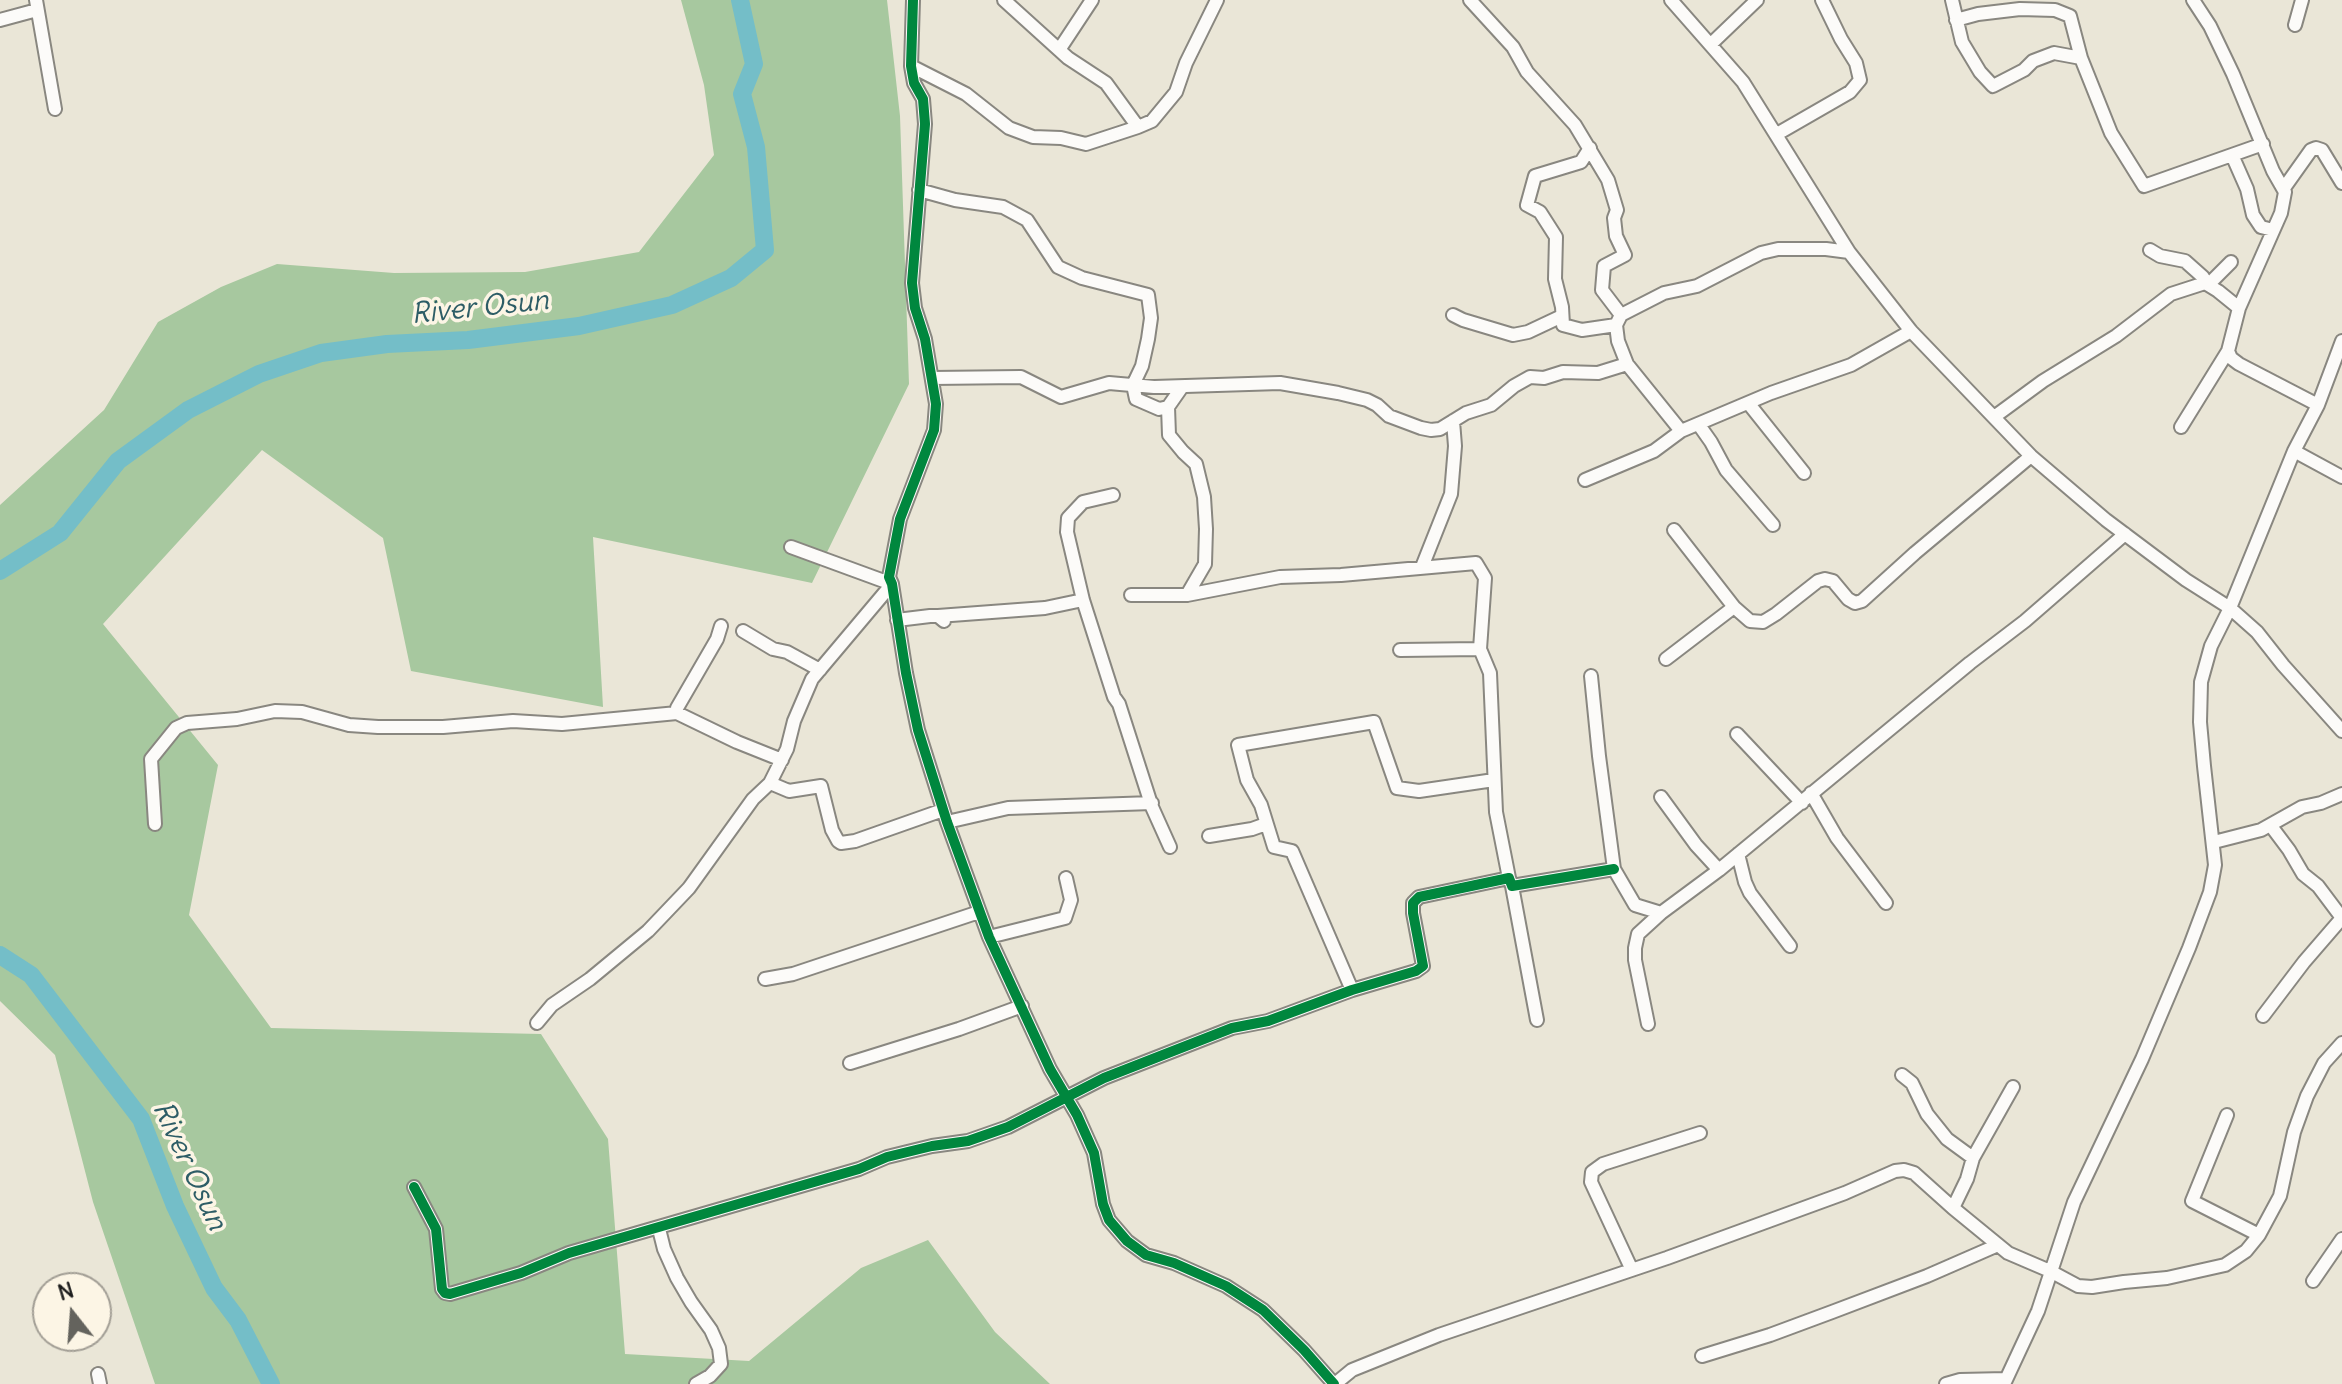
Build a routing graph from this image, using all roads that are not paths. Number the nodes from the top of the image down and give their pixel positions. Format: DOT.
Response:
graph roads {
  1 [pos="913,0"];
  2 [pos="1004,0"];
  3 [pos="1092,0"];
  4 [pos="1217,0"];
  5 [pos="1470,0"];
  6 [pos="1671,0"];
  7 [pos="1757,0"];
  8 [pos="1822,0"];
  9 [pos="1952,0"];
  10 [pos="2193,0"];
  11 [pos="2302,0"];
  12 [pos="36,5"];
  13 [pos="0,20"];
  14 [pos="1956,20"];
  15 [pos="2295,25"];
  16 [pos="1711,44"];
  17 [pos="1059,50"];
  18 [pos="2081,58"];
  19 [pos="911,66"];
  20 [pos="55,109"];
  21 [pos="1138,127"];
  22 [pos="1777,134"];
  23 [pos="2263,144"];
  24 [pos="1590,148"];
  25 [pos="2232,155"];
  26 [pos="2342,183"];
  27 [pos="2284,188"];
  28 [pos="919,190"];
  29 [pos="2273,230"];
  30 [pos="2150,250"];
  31 [pos="1849,252"];
  32 [pos="2231,262"];
  33 [pos="2207,284"];
  34 [pos="2239,308"];
  35 [pos="1453,315"];
  36 [pos="1562,316"];
  37 [pos="1618,320"];
  38 [pos="1911,331"];
  39 [pos="2342,341"];
  40 [pos="2228,351"];
  41 [pos="1627,364"];
  42 [pos="932,378"];
  43 [pos="1133,385"];
  44 [pos="1182,387"];
  45 [pos="1749,404"];
  46 [pos="2318,405"];
  47 [pos="1168,407"];
  48 [pos="1994,417"];
  49 [pos="1453,421"];
  50 [pos="1699,425"];
  51 [pos="2181,427"];
  52 [pos="1681,431"];
  53 [pos="2294,451"];
  54 [pos="2031,456"];
  55 [pos="1804,473"];
  56 [pos="2342,477"];
  57 [pos="1585,480"];
  58 [pos="1113,495"];
  59 [pos="1773,525"];
  60 [pos="1674,530"];
  61 [pos="2125,534"];
  62 [pos="791,547"];
  63 [pos="1422,567"];
  64 [pos="892,584"];
  65 [pos="1131,595"];
  66 [pos="1187,595"];
  67 [pos="1083,600"];
  68 [pos="1734,607"];
  69 [pos="2230,608"];
  70 [pos="897,620"];
  71 [pos="721,626"];
  72 [pos="743,631"];
  73 [pos="1480,649"];
  74 [pos="1400,650"];
  75 [pos="1666,659"];
  76 [pos="820,670"];
  77 [pos="1591,676"];
  78 [pos="677,713"];
  79 [pos="2342,731"];
  80 [pos="1737,734"];
  81 [pos="782,760"];
  82 [pos="1494,780"];
  83 [pos="770,783"];
  84 [pos="2342,794"];
  85 [pos="1661,797"];
  86 [pos="1806,798"];
  87 [pos="1152,803"];
  88 [pos="945,816"];
  89 [pos="155,824"];
  90 [pos="1266,824"];
  91 [pos="2271,826"];
  92 [pos="1209,836"];
  93 [pos="2214,842"];
  94 [pos="1170,847"];
  95 [pos="1738,854"];
  96 [pos="1614,869"];
  97 [pos="1719,870"];
  98 [pos="1066,878"];
  99 [pos="1510,882"];
  100 [pos="1886,903"];
  101 [pos="979,912"];
  102 [pos="1661,913"];
  103 [pos="2342,918"];
  104 [pos="989,937"];
  105 [pos="1790,946"];
  106 [pos="765,979"];
  107 [pos="1352,990"];
  108 [pos="1022,1006"];
  109 [pos="2263,1016"];
  110 [pos="1537,1020"];
  111 [pos="537,1023"];
  112 [pos="1648,1024"];
  113 [pos="2342,1043"];
  114 [pos="850,1063"];
  115 [pos="1902,1075"];
  116 [pos="2013,1087"];
  117 [pos="1067,1096"];
  118 [pos="2227,1115"];
  119 [pos="1700,1133"];
  120 [pos="1973,1158"];
  121 [pos="414,1187"];
  122 [pos="1953,1208"];
  123 [pos="659,1229"];
  124 [pos="2259,1235"];
  125 [pos="2342,1239"];
  126 [pos="1998,1245"];
  127 [pos="1631,1268"];
  128 [pos="2050,1271"];
  129 [pos="2313,1281"];
  130 [pos="1702,1356"];
  131 [pos="2005,1382"];
  132 [pos="696,1384"];
  133 [pos="1334,1384"];
  134 [pos="1946,1384"];
  1 -- 19 [label="street"];
  2 -- 17 [label="street"];
  3 -- 17 [label="street"];
  4 -- 21 [label="street"];
  5 -- 24 [label="street"];
  6 -- 16 [label="street"];
  7 -- 16 [label="street"];
  8 -- 22 [label="street"];
  9 -- 14 [label="street"];
  10 -- 23 [label="street"];
  11 -- 15 [label="street"];
  12 -- 13 [label="street"];
  12 -- 20 [label="street"];
  14 -- 18 [label="street"];
  14 -- 18 [label="street"];
  16 -- 22 [label="street"];
  17 -- 21 [label="street"];
  18 -- 25 [label="street"];
  19 -- 21 [label="street"];
  19 -- 28 [label="street"];
  22 -- 31 [label="street"];
  23 -- 25 [label="street"];
  23 -- 27 [label="street"];
  24 -- 36 [label="street"];
  24 -- 37 [label="street"];
  25 -- 29 [label="street"];
  26 -- 27 [label="street"];
  27 -- 29 [label="street"];
  28 -- 42 [label="street"];
  28 -- 43 [label="street"];
  29 -- 34 [label="street"];
  30 -- 33 [label="street"];
  31 -- 37 [label="street"];
  31 -- 38 [label="street"];
  32 -- 33 [label="street"];
  33 -- 34 [label="street"];
  33 -- 48 [label="street"];
  34 -- 40 [label="street"];
  35 -- 36 [label="street"];
  36 -- 37 [label="street"];
  37 -- 41 [label="street"];
  38 -- 45 [label="street"];
  38 -- 48 [label="street"];
  39 -- 46 [label="street"];
  40 -- 46 [label="street"];
  40 -- 51 [label="street"];
  41 -- 49 [label="street"];
  41 -- 52 [label="street"];
  42 -- 43 [label="street"];
  42 -- 64 [label="street"];
  43 -- 44 [label="street"];
  43 -- 47 [label="street"];
  44 -- 47 [label="street"];
  44 -- 49 [label="street"];
  45 -- 50 [label="street"];
  45 -- 55 [label="street"];
  46 -- 53 [label="street"];
  47 -- 66 [label="street"];
  48 -- 54 [label="street"];
  49 -- 63 [label="street"];
  50 -- 52 [label="street"];
  50 -- 59 [label="street"];
  52 -- 57 [label="street"];
  53 -- 56 [label="street"];
  53 -- 69 [label="street"];
  54 -- 61 [label="street"];
  54 -- 68 [label="street"];
  58 -- 67 [label="street"];
  60 -- 68 [label="street"];
  61 -- 69 [label="street"];
  61 -- 86 [label="street"];
  62 -- 64 [label="street"];
  63 -- 66 [label="street"];
  63 -- 73 [label="street"];
  64 -- 70 [label="street"];
  64 -- 76 [label="street"];
  65 -- 66 [label="street"];
  67 -- 70 [label="street"];
  67 -- 87 [label="street"];
  68 -- 75 [label="street"];
  69 -- 79 [label="street"];
  69 -- 93 [label="street"];
  70 -- 88 [label="street"];
  71 -- 78 [label="street"];
  72 -- 76 [label="street"];
  73 -- 74 [label="street"];
  73 -- 82 [label="street"];
  76 -- 81 [label="street"];
  77 -- 96 [label="street"];
  78 -- 81 [label="street"];
  78 -- 89 [label="street"];
  80 -- 86 [label="street"];
  81 -- 83 [label="street"];
  82 -- 90 [label="street"];
  82 -- 99 [label="street"];
  83 -- 88 [label="street"];
  83 -- 111 [label="street"];
  84 -- 91 [label="street"];
  85 -- 97 [label="street"];
  86 -- 95 [label="street"];
  86 -- 100 [label="street"];
  87 -- 88 [label="street"];
  87 -- 94 [label="street"];
  88 -- 101 [label="street"];
  90 -- 92 [label="street"];
  90 -- 107 [label="street"];
  91 -- 93 [label="street"];
  91 -- 103 [label="street"];
  93 -- 128 [label="street"];
  95 -- 97 [label="street"];
  95 -- 105 [label="street"];
  96 -- 99 [label="street"];
  96 -- 102 [label="street"];
  97 -- 102 [label="street"];
  98 -- 104 [label="street"];
  99 -- 107 [label="street"];
  99 -- 110 [label="street"];
  101 -- 104 [label="street"];
  101 -- 106 [label="street"];
  102 -- 112 [label="street"];
  103 -- 109 [label="street"];
  104 -- 108 [label="street"];
  107 -- 117 [label="street"];
  108 -- 114 [label="street"];
  108 -- 117 [label="street"];
  113 -- 124 [label="street"];
  115 -- 120 [label="street"];
  116 -- 120 [label="street"];
  117 -- 123 [label="street"];
  117 -- 133 [label="street"];
  118 -- 124 [label="street"];
  119 -- 127 [label="street"];
  120 -- 122 [label="street"];
  121 -- 123 [label="street"];
  122 -- 126 [label="street"];
  122 -- 127 [label="street"];
  123 -- 132 [label="street"];
  124 -- 128 [label="street"];
  125 -- 129 [label="street"];
  126 -- 128 [label="street"];
  126 -- 130 [label="street"];
  127 -- 133 [label="street"];
  128 -- 131 [label="street"];
  131 -- 134 [label="street"];
}
